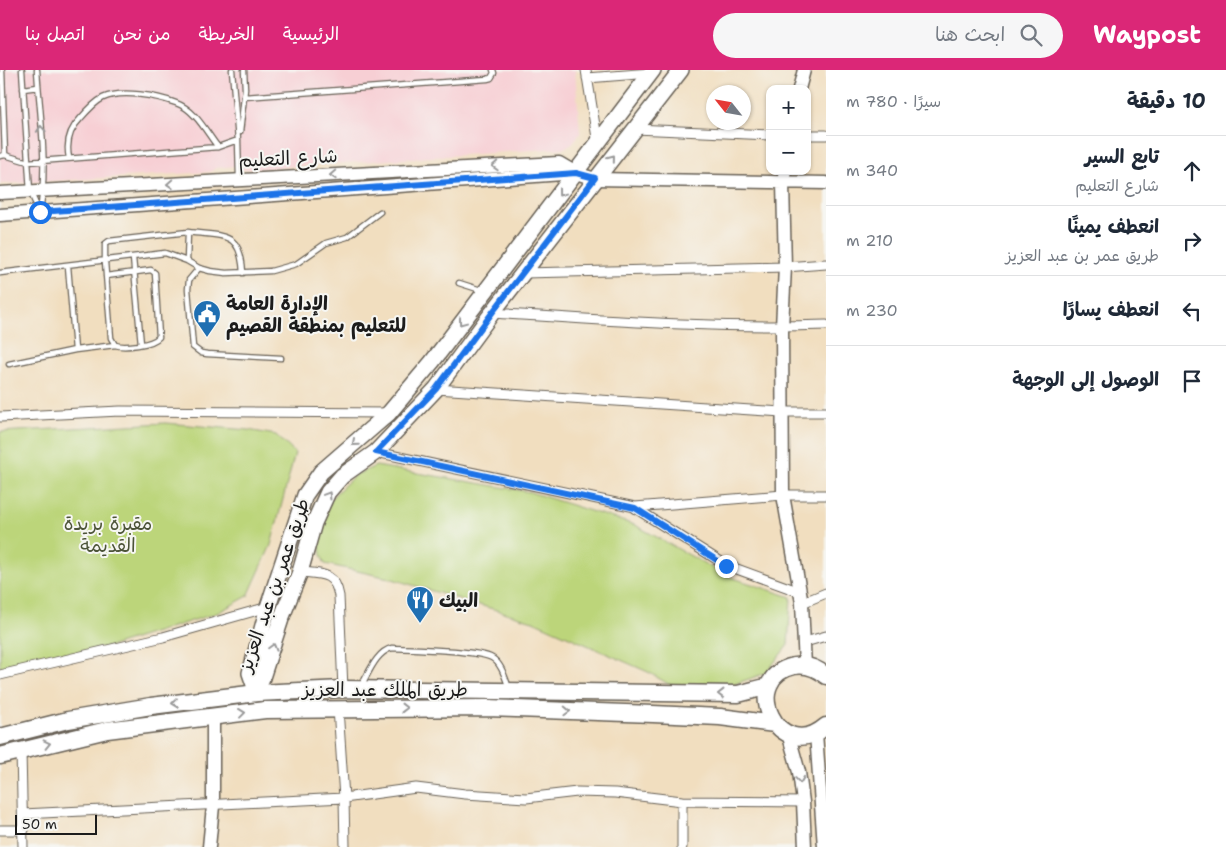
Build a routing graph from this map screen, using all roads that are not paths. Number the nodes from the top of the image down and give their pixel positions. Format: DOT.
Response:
graph roads {
  1 [pos="2,70"];
  2 [pos="22,70"];
  3 [pos="37,70"];
  4 [pos="232,70"];
  5 [pos="244,70"];
  6 [pos="493,70"];
  7 [pos="681,70"];
  8 [pos="804,70"];
  9 [pos="651,71"];
  10 [pos="586,74"];
  11 [pos="800,85"];
  12 [pos="38,87"];
  13 [pos="23,89"];
  14 [pos="245,89"];
  15 [pos="233,91"];
  16 [pos="244,97"];
  17 [pos="635,130"];
  18 [pos="766,135"];
  19 [pos="811,135"];
  20 [pos="826,135"];
  21 [pos="238,140"];
  22 [pos="598,144"];
  23 [pos="218,147"];
  24 [pos="2,156"];
  25 [pos="69,158"];
  26 [pos="43,160"];
  27 [pos="28,162"];
  28 [pos="576,173"];
  29 [pos="784,177"];
  30 [pos="595,178"];
  31 [pos="239,180"];
  32 [pos="826,183"];
  33 [pos="30,191"];
  34 [pos="44,191"];
  35 [pos="0,193"];
  36 [pos="40,212"];
  37 [pos="380,212"];
  38 [pos="0,215"];
  39 [pos="188,232"];
  40 [pos="133,258"];
  41 [pos="187,260"];
  42 [pos="105,262"];
  43 [pos="826,264"];
  44 [pos="68,266"];
  45 [pos="785,267"];
  46 [pos="199,268"];
  47 [pos="134,272"];
  48 [pos="0,273"];
  49 [pos="243,273"];
  50 [pos="524,273"];
  51 [pos="106,276"];
  52 [pos="459,283"];
  53 [pos="485,291"];
  54 [pos="492,313"];
  55 [pos="826,325"];
  56 [pos="782,327"];
  57 [pos="141,344"];
  58 [pos="115,345"];
  59 [pos="75,350"];
  60 [pos="281,358"];
  61 [pos="9,364"];
  62 [pos="436,389"];
  63 [pos="782,412"];
  64 [pos="826,412"];
  65 [pos="389,413"];
  66 [pos="0,417"];
  67 [pos="376,452"];
  68 [pos="783,495"];
  69 [pos="826,495"];
  70 [pos="635,508"];
  71 [pos="300,572"];
  72 [pos="826,593"];
  73 [pos="801,598"];
  74 [pos="268,607"];
  75 [pos="826,636"];
  76 [pos="805,642"];
  77 [pos="805,666"];
  78 [pos="0,675"];
  79 [pos="826,676"];
  80 [pos="769,686"];
  81 [pos="351,689"];
  82 [pos="510,691"];
  83 [pos="257,694"];
  84 [pos="338,708"];
  85 [pos="213,716"];
  86 [pos="781,729"];
  87 [pos="821,729"];
  88 [pos="0,737"];
  89 [pos="21,750"];
  90 [pos="0,756"];
  91 [pos="344,798"];
  92 [pos="682,801"];
  93 [pos="803,802"];
  94 [pos="213,806"];
  95 [pos="23,814"];
  96 [pos="0,830"];
  97 [pos="24,830"];
  98 [pos="824,839"];
  99 [pos="23,847"];
  100 [pos="209,847"];
  101 [pos="345,847"];
  102 [pos="682,847"];
  103 [pos="805,847"];
  1 -- 24 [label="lane"];
  2 -- 13 [label="lane"];
  3 -- 12 [label="lane"];
  4 -- 15 [label="lane"];
  5 -- 14 [label="lane"];
  6 -- 16 [label="lane"];
  7 -- 17 [label="main road, طريق عمر بن عبد العزيز"];
  8 -- 11 [label="street"];
  9 -- 10 [label="street"];
  9 -- 22 [label="main road, طريق عمر بن عبد العزيز"];
  10 -- 22 [label="street"];
  12 -- 13 [label="lane"];
  26 -- 12 [label="lane, one-way"];
  13 -- 27 [label="lane"];
  14 -- 15 [label="lane"];
  14 -- 16 [label="lane"];
  15 -- 21 [label="lane"];
  16 -- 21 [label="lane"];
  17 -- 18 [label="street"];
  30 -- 17 [label="main road, طريق عمر بن عبد العزيز, one-way"];
  19 -- 20 [label="street"];
  21 -- 23 [label="lane"];
  21 -- 31 [label="lane"];
  22 -- 28 [label="main road, طريق عمر بن عبد العزيز"];
  23 -- 25 [label="lane"];
  23 -- 25 [label="lane"];
  24 -- 27 [label="lane"];
  25 -- 26 [label="lane"];
  26 -- 27 [label="lane"];
  26 -- 34 [label="lane"];
  27 -- 33 [label="lane"];
  28 -- 30 [label="street, شارع التعليم"];
  28 -- 31 [label="street, شارع التعليم, one-way"];
  28 -- 36 [label="street, شارع التعليم"];
  28 -- 53 [label="main road, طريق عمر بن عبد العزيز, one-way"];
  29 -- 30 [label="street, شارع التعليم"];
  29 -- 32 [label="street, شارع التعليم"];
  29 -- 45 [label="street"];
  30 -- 50 [label="main road, طريق عمر بن عبد العزيز"];
  31 -- 34 [label="street, شارع التعليم, one-way"];
  33 -- 34 [label="street, شارع التعليم"];
  33 -- 35 [label="street, شارع التعليم"];
  33 -- 36 [label="lane"];
  34 -- 36 [label="lane"];
  36 -- 38 [label="street, شارع التعليم"];
  37 -- 49 [label="lane"];
  39 -- 41 [label="lane"];
  39 -- 42 [label="lane"];
  39 -- 49 [label="lane"];
  40 -- 41 [label="lane"];
  40 -- 42 [label="lane"];
  40 -- 47 [label="lane"];
  41 -- 46 [label="lane"];
  42 -- 44 [label="lane"];
  42 -- 51 [label="lane"];
  43 -- 45 [label="street"];
  44 -- 48 [label="lane"];
  44 -- 59 [label="lane"];
  45 -- 50 [label="street"];
  45 -- 56 [label="street"];
  46 -- 49 [label="lane"];
  46 -- 60 [label="lane"];
  47 -- 51 [label="lane"];
  47 -- 57 [label="lane"];
  47 -- 57 [label="lane"];
  50 -- 54 [label="main road, طريق عمر بن عبد العزيز"];
  51 -- 58 [label="lane"];
  52 -- 53 [label="lane"];
  53 -- 65 [label="main road, طريق عمر بن عبد العزيز, one-way"];
  54 -- 56 [label="street"];
  54 -- 62 [label="main road, طريق عمر بن عبد العزيز"];
  55 -- 56 [label="street"];
  56 -- 63 [label="street"];
  57 -- 58 [label="lane"];
  58 -- 59 [label="lane"];
  59 -- 61 [label="lane"];
  62 -- 63 [label="street"];
  62 -- 67 [label="main road, طريق عمر بن عبد العزيز"];
  63 -- 64 [label="street"];
  63 -- 68 [label="street"];
  65 -- 66 [label="street"];
  65 -- 74 [label="main road, طريق عمر بن عبد العزيز, one-way"];
  67 -- 70 [label="street"];
  71 -- 67 [label="main road, طريق عمر بن عبد العزيز, one-way"];
  68 -- 69 [label="street"];
  68 -- 70 [label="street"];
  68 -- 73 [label="street"];
  70 -- 73 [label="street"];
  71 -- 81 [label="street"];
  83 -- 71 [label="main road, طريق عمر بن عبد العزيز, one-way"];
  72 -- 73 [label="street"];
  73 -- 76 [label="street"];
  74 -- 78 [label="street"];
  74 -- 83 [label="main road, طريق عمر بن عبد العزيز"];
  75 -- 76 [label="street"];
  76 -- 77 [label="street"];
  77 -- 79 [label="highway"];
  77 -- 80 [label="highway"];
  80 -- 82 [label="highway, طريق الملك عبد العزيز, one-way"];
  80 -- 86 [label="highway"];
  81 -- 82 [label="highway, طريق الملك عبد العزيز"];
  81 -- 82 [label="lane"];
  81 -- 83 [label="highway, طريق الملك عبد العزيز"];
  83 -- 88 [label="highway, طريق الملك عبد العزيز, one-way"];
  85 -- 84 [label="highway, طريق الملك عبد العزيز, one-way"];
  84 -- 86 [label="highway, طريق الملك عبد العزيز, one-way"];
  84 -- 91 [label="street"];
  89 -- 85 [label="highway, طريق الملك عبد العزيز, one-way"];
  85 -- 94 [label="street"];
  86 -- 87 [label="highway, طريق الملك عبد العزيز"];
  86 -- 93 [label="street, one-way"];
  87 -- 98 [label="street"];
  89 -- 90 [label="highway, طريق الملك عبد العزيز"];
  89 -- 95 [label="street"];
  91 -- 92 [label="street"];
  91 -- 94 [label="street"];
  91 -- 101 [label="street"];
  92 -- 93 [label="street"];
  92 -- 102 [label="street"];
  93 -- 103 [label="street"];
  94 -- 95 [label="street"];
  94 -- 100 [label="street"];
  95 -- 97 [label="street"];
  96 -- 97 [label="street"];
  97 -- 99 [label="street"];
}
